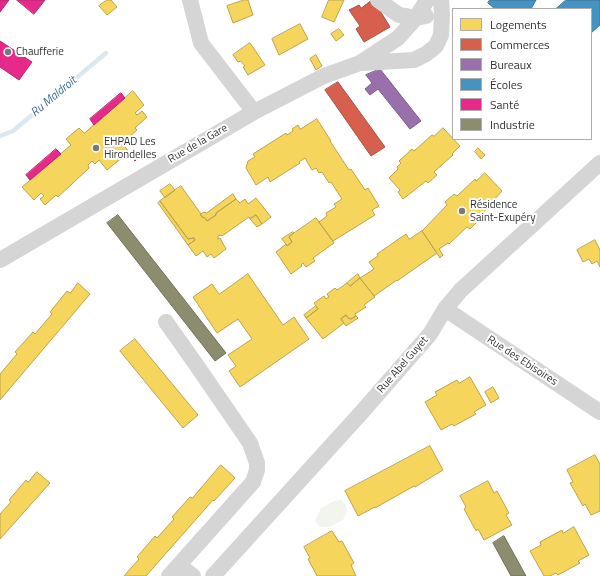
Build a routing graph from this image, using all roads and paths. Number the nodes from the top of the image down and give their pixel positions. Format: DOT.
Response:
graph roads {
  1 [pos="190,0"];
  2 [pos="378,0"];
  3 [pos="427,0"];
  4 [pos="441,7"];
  5 [pos="416,18"];
  6 [pos="391,44"];
  7 [pos="401,61"];
  8 [pos="360,63"];
  9 [pos="254,112"];
  10 [pos="600,163"];
  11 [pos="0,260"];
  12 [pos="444,309"];
  13 [pos="166,322"];
  14 [pos="600,412"];
  15 [pos="174,570"];
  16 [pos="193,576"];
  17 [pos="214,576"];
  1 -- 9 [label="street"];
  2 -- 5 [label="street"];
  3 -- 5 [label="street, Rue de la Gare"];
  4 -- 5 [label="street, Rue de la Gare"];
  4 -- 7 [label="street, Rue de la Gare"];
  5 -- 6 [label="street, Rue de la Gare"];
  6 -- 7 [label="street"];
  6 -- 8 [label="street, Rue de la Gare"];
  7 -- 8 [label="street, Rue de la Gare"];
  8 -- 9 [label="street, Rue de la Gare"];
  9 -- 11 [label="street, Rue de la Gare"];
  10 -- 12 [label="street, Rue Abel Guyet"];
  12 -- 14 [label="street, Rue des Ebisoires"];
  12 -- 17 [label="street, Rue Abel Guyet"];
  13 -- 15 [label="street"];
  15 -- 16 [label="street"];
}
